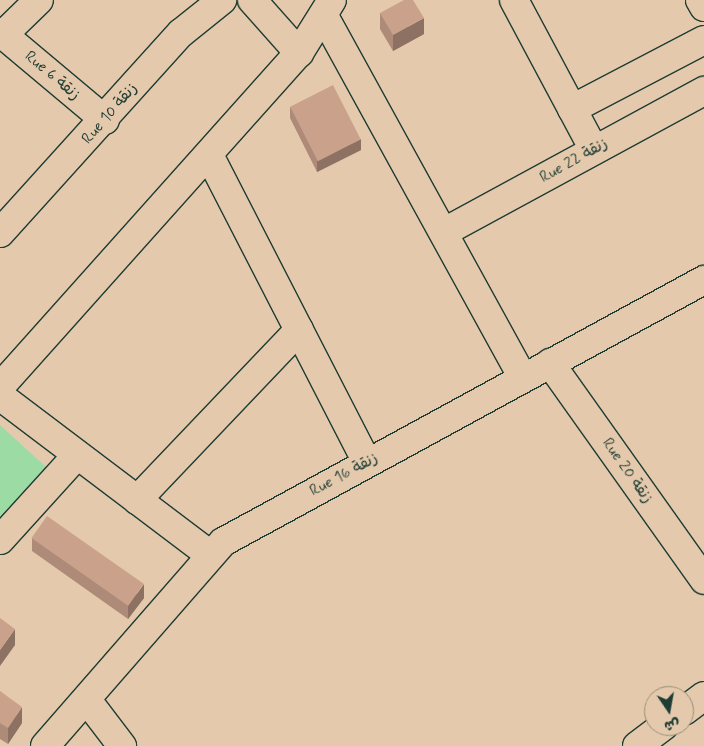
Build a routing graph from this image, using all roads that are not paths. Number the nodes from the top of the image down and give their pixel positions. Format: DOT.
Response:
graph roads {
  1 [pos="39,0"];
  2 [pos="222,0"];
  3 [pos="252,0"];
  4 [pos="514,0"];
  5 [pos="700,0"];
  6 [pos="704,7"];
  7 [pos="328,8"];
  8 [pos="2,33"];
  9 [pos="704,40"];
  10 [pos="299,53"];
  11 [pos="704,91"];
  12 [pos="572,109"];
  13 [pos="105,120"];
  14 [pos="594,150"];
  15 [pos="209,155"];
  16 [pos="444,232"];
  17 [pos="0,233"];
  18 [pos="704,280"];
  19 [pos="299,330"];
  20 [pos="550,363"];
  21 [pos="523,378"];
  22 [pos="0,387"];
  23 [pos="0,396"];
  24 [pos="77,455"];
  25 [pos="368,462"];
  26 [pos="137,500"];
  27 [pos="0,540"];
  28 [pos="209,554"];
  29 [pos="704,580"];
  30 [pos="87,700"];
  31 [pos="650,736"];
  32 [pos="45,746"];
  33 [pos="122,746"];
  34 [pos="637,746"];
  1 -- 8 [label="street"];
  2 -- 13 [label="street, Rue 10 زنقة"];
  3 -- 10 [label="street"];
  4 -- 12 [label="street"];
  5 -- 6 [label="street"];
  7 -- 10 [label="street"];
  7 -- 16 [label="street"];
  8 -- 13 [label="street, Rue 6 زنقة"];
  9 -- 12 [label="street"];
  10 -- 15 [label="street"];
  11 -- 14 [label="street, Rue 22 زنقة"];
  12 -- 14 [label="street"];
  13 -- 17 [label="street, Rue 10 زنقة"];
  14 -- 16 [label="street, Rue 22 زنقة"];
  15 -- 19 [label="street"];
  15 -- 22 [label="street"];
  16 -- 21 [label="street"];
  18 -- 20 [label="street, Rue 16 زنقة"];
  19 -- 25 [label="street"];
  19 -- 26 [label="street"];
  20 -- 21 [label="street, Rue 16 زنقة"];
  20 -- 29 [label="street, Rue 20 زنقة"];
  21 -- 25 [label="street, Rue 16 زنقة"];
  23 -- 24 [label="street"];
  24 -- 26 [label="street"];
  24 -- 27 [label="street"];
  25 -- 28 [label="street, Rue 16 زنقة"];
  26 -- 28 [label="street"];
  28 -- 30 [label="street, Rue 16 زنقة"];
  30 -- 32 [label="street, Rue 16 زنقة"];
  30 -- 33 [label="street"];
  31 -- 34 [label="street"];
}
